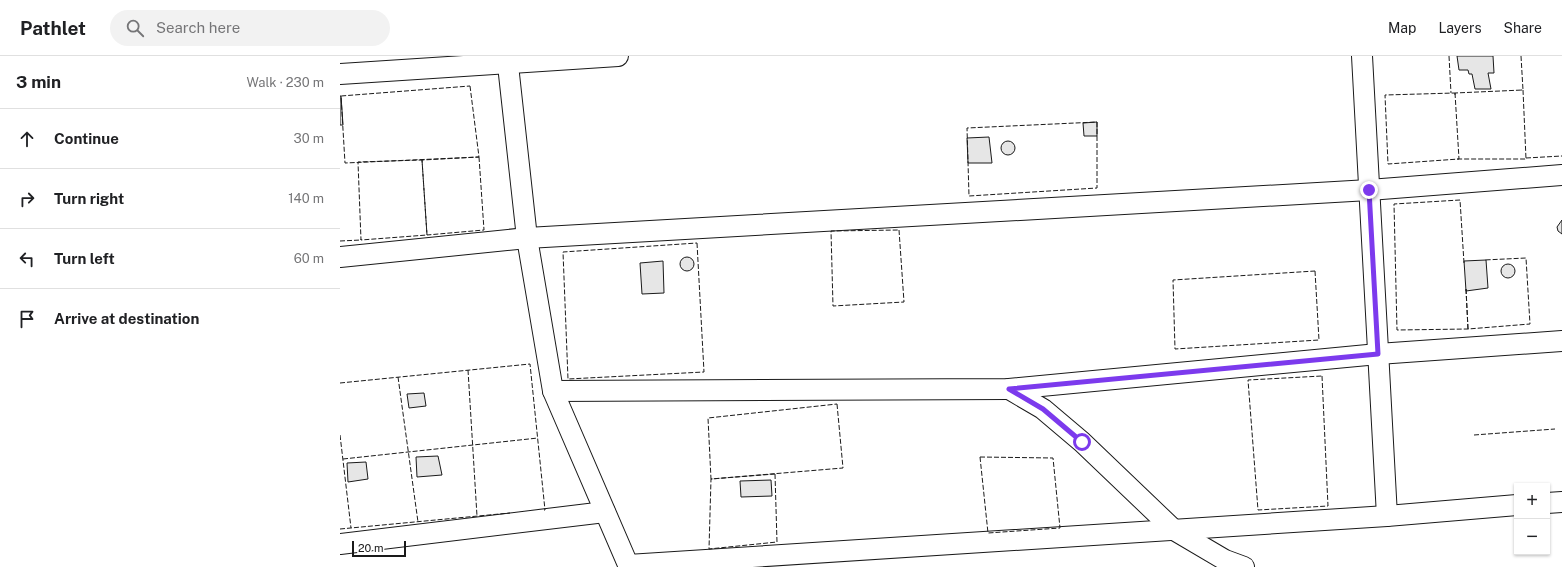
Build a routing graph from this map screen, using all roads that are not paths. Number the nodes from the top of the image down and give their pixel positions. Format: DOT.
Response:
graph roads {
  1 [pos="618,56"];
  2 [pos="1362,56"];
  3 [pos="507,59"];
  4 [pos="340,74"];
  5 [pos="1562,176"];
  6 [pos="1369,190"];
  7 [pos="527,238"];
  8 [pos="340,257"];
  9 [pos="1562,341"];
  10 [pos="1378,354"];
  11 [pos="1009,389"];
  12 [pos="553,391"];
  13 [pos="1562,502"];
  14 [pos="1550,503"];
  15 [pos="1514,505"];
  16 [pos="605,512"];
  17 [pos="1387,516"];
  18 [pos="1174,530"];
  19 [pos="340,544"];
  20 [pos="628,566"];
  21 [pos="1244,567"];
  1 -- 3 [label="street"];
  2 -- 6 [label="street"];
  3 -- 4 [label="street"];
  3 -- 7 [label="street"];
  5 -- 6 [label="street"];
  6 -- 7 [label="street"];
  6 -- 10 [label="street"];
  7 -- 8 [label="street"];
  7 -- 12 [label="street"];
  9 -- 10 [label="street"];
  10 -- 11 [label="street"];
  10 -- 17 [label="street"];
  11 -- 12 [label="street"];
  11 -- 18 [label="street"];
  12 -- 16 [label="street"];
  13 -- 14 [label="street"];
  15 -- 17 [label="street"];
  16 -- 19 [label="street"];
  16 -- 20 [label="street"];
  17 -- 18 [label="street"];
  18 -- 20 [label="street"];
  18 -- 21 [label="street"];
}
